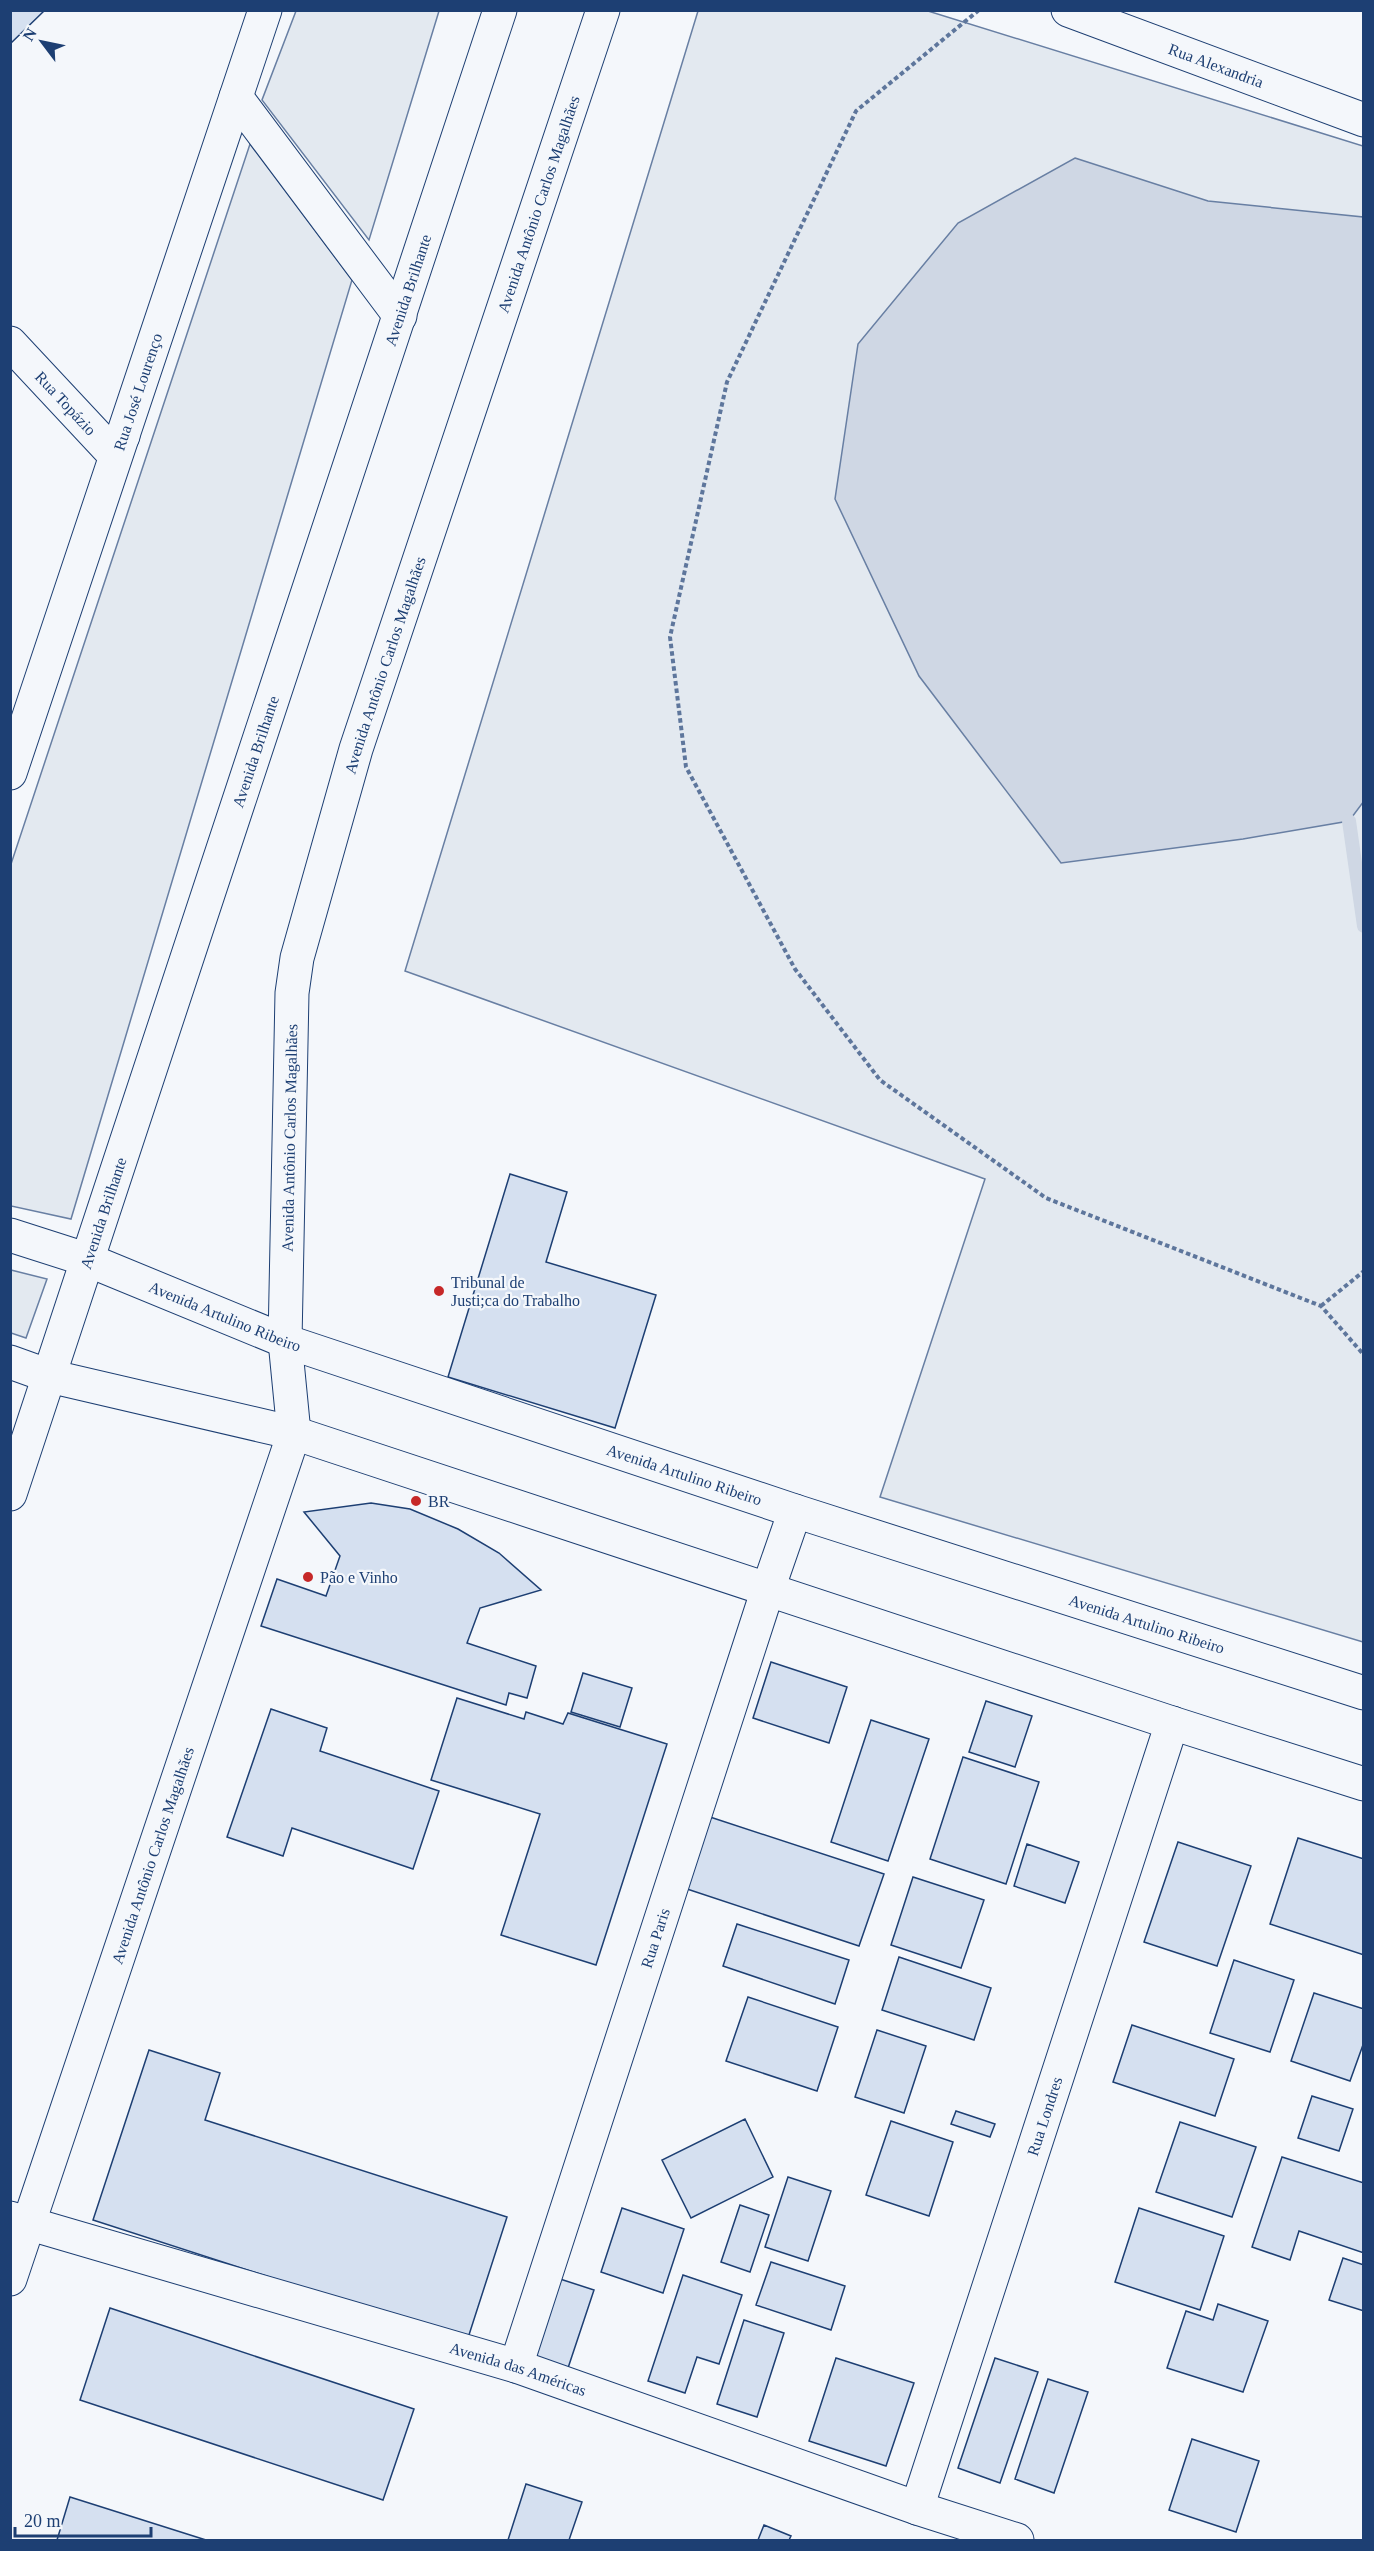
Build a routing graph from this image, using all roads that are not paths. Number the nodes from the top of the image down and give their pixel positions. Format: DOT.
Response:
graph roads {
  1 [pos="266,10"];
  2 [pos="500,10"];
  3 [pos="603,10"];
  4 [pos="1068,10"];
  5 [pos="236,97"];
  6 [pos="1364,120"];
  7 [pos="400,316"];
  8 [pos="10,343"];
  9 [pos="123,436"];
  10 [pos="10,773"];
  11 [pos="10,1234"];
  12 [pos="88,1260"];
  13 [pos="285,1341"];
  14 [pos="10,1362"];
  15 [pos="49,1376"];
  16 [pos="294,1433"];
  17 [pos="10,1494"];
  18 [pos="795,1511"];
  19 [pos="768,1589"];
  20 [pos="1364,1693"];
  21 [pos="1172,1724"];
  22 [pos="1364,1784"];
  23 [pos="20,2221"];
  24 [pos="10,2279"];
  25 [pos="516,2366"];
  26 [pos="917,2508"];
  27 [pos="1017,2541"];
  1 -- 5 [label="street, Rua José Lourenço"];
  2 -- 7 [label="street, Avenida Brilhante"];
  3 -- 13 [label="street, Avenida Antônio Carlos Magalhães"];
  4 -- 6 [label="street, Rua Alexandria"];
  5 -- 7 [label="street"];
  5 -- 9 [label="street, Rua José Lourenço"];
  7 -- 12 [label="street, Avenida Brilhante"];
  8 -- 9 [label="street, Rua Topázio"];
  9 -- 10 [label="street, Rua José Lourenço"];
  11 -- 12 [label="street, Avenida Artulino Ribeiro"];
  12 -- 13 [label="street, Avenida Artulino Ribeiro"];
  12 -- 15 [label="street, Avenida Brilhante"];
  13 -- 16 [label="street, Avenida Antônio Carlos Magalhães"];
  13 -- 18 [label="street, Avenida Artulino Ribeiro"];
  14 -- 15 [label="street"];
  15 -- 16 [label="street"];
  15 -- 17 [label="street, Avenida Brilhante"];
  16 -- 19 [label="street"];
  16 -- 23 [label="street, Avenida Antônio Carlos Magalhães"];
  18 -- 19 [label="street, Rua Paris"];
  18 -- 20 [label="street, Avenida Artulino Ribeiro"];
  19 -- 21 [label="street"];
  19 -- 25 [label="street, Rua Paris"];
  21 -- 22 [label="street"];
  21 -- 26 [label="street, Rua Londres"];
  23 -- 24 [label="street, Avenida Antônio Carlos Magalhães"];
  23 -- 25 [label="street, Avenida das Américas"];
  25 -- 26 [label="street, Avenida das Américas"];
  26 -- 27 [label="street, Avenida das Américas"];
}
